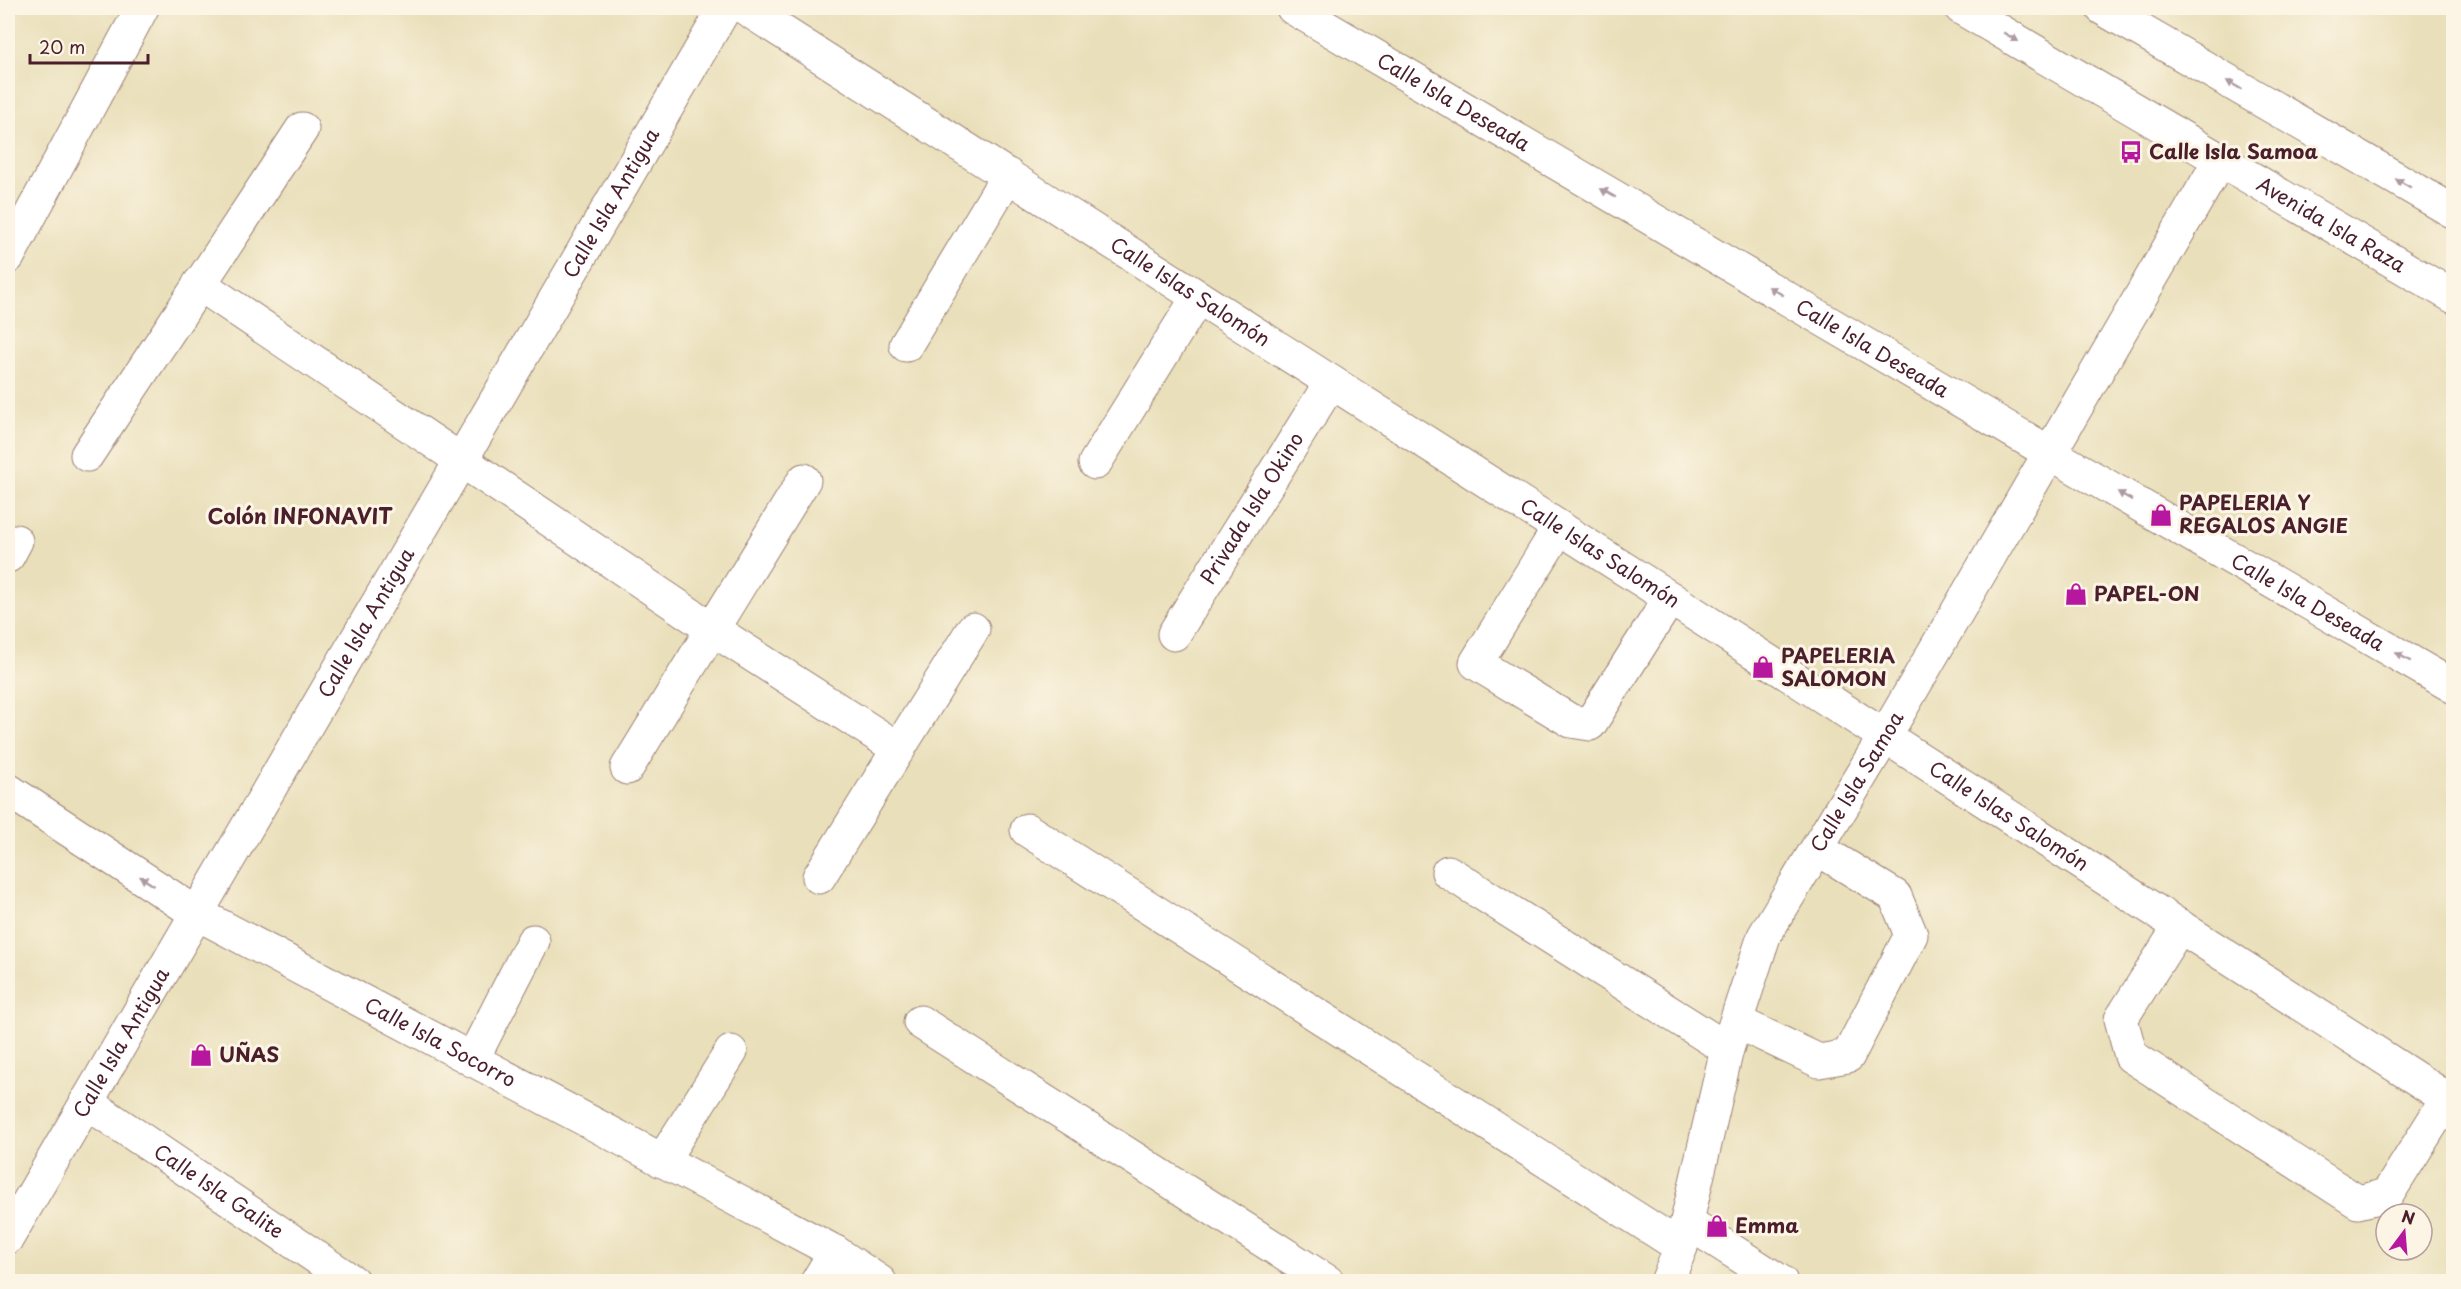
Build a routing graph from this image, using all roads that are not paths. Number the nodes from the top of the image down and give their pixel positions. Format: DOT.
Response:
graph roads {
  1 [pos="142,8"];
  2 [pos="725,8"];
  3 [pos="745,8"];
  4 [pos="1293,8"];
  5 [pos="1961,8"];
  6 [pos="2102,8"];
  7 [pos="302,129"];
  8 [pos="2220,160"];
  9 [pos="1008,175"];
  10 [pos="2454,212"];
  11 [pos="8,257"];
  12 [pos="199,284"];
  13 [pos="1198,297"];
  14 [pos="2454,297"];
  15 [pos="906,345"];
  16 [pos="1331,382"];
  17 [pos="2050,453"];
  18 [pos="87,455"];
  19 [pos="461,461"];
  20 [pos="1095,463"];
  21 [pos="804,480"];
  22 [pos="1559,528"];
  23 [pos="1670,598"];
  24 [pos="712,629"];
  25 [pos="974,629"];
  26 [pos="1174,634"];
  27 [pos="2454,687"];
  28 [pos="1885,736"];
  29 [pos="899,749"];
  30 [pos="627,768"];
  31 [pos="8,790"];
  32 [pos="1027,830"];
  33 [pos="1818,849"];
  34 [pos="1448,872"];
  35 [pos="819,877"];
  36 [pos="196,913"];
  37 [pos="2180,926"];
  38 [pos="533,941"];
  39 [pos="920,1022"];
  40 [pos="1732,1036"];
  41 [pos="731,1052"];
  42 [pos="471,1060"];
  43 [pos="2450,1101"];
  44 [pos="86,1102"];
  45 [pos="662,1161"];
  46 [pos="1684,1235"];
  47 [pos="8,1237"];
  48 [pos="835,1252"];
  49 [pos="353,1281"];
  50 [pos="817,1281"];
  51 [pos="880,1281"];
  52 [pos="1328,1281"];
  53 [pos="1667,1281"];
  54 [pos="1781,1281"];
  1 -- 11 [label="street"];
  2 -- 19 [label="street, Calle Isla Antigua"];
  3 -- 9 [label="street, Calle Islas Salomón"];
  17 -- 4 [label="street, Calle Isla Deseada, one-way"];
  5 -- 8 [label="street, Avenida Isla Raza, one-way"];
  10 -- 6 [label="street, one-way"];
  7 -- 12 [label="street"];
  8 -- 14 [label="street, Avenida Isla Raza"];
  8 -- 17 [label="street, Calle Isla Samoa"];
  9 -- 13 [label="street, Calle Islas Salomón"];
  9 -- 15 [label="street"];
  12 -- 18 [label="street"];
  12 -- 19 [label="street"];
  13 -- 16 [label="street, Calle Islas Salomón"];
  13 -- 20 [label="street"];
  16 -- 22 [label="street, Calle Islas Salomón"];
  16 -- 26 [label="street, Privada Isla Okino"];
  27 -- 17 [label="street, Calle Isla Deseada, one-way"];
  17 -- 28 [label="street, Calle Isla Samoa"];
  19 -- 24 [label="street"];
  19 -- 36 [label="street, Calle Isla Antigua"];
  21 -- 24 [label="street"];
  22 -- 23 [label="street, Calle Islas Salomón"];
  22 -- 23 [label="street"];
  23 -- 28 [label="street, Calle Islas Salomón"];
  24 -- 29 [label="street"];
  24 -- 30 [label="street"];
  25 -- 29 [label="street"];
  28 -- 33 [label="street, Calle Isla Samoa"];
  28 -- 37 [label="street, Calle Islas Salomón"];
  29 -- 35 [label="street"];
  36 -- 31 [label="street, Calle Isla Socorro, one-way"];
  32 -- 46 [label="street"];
  33 -- 40 [label="street, Calle Isla Samoa"];
  33 -- 40 [label="street"];
  34 -- 40 [label="street"];
  36 -- 42 [label="street, Calle Isla Socorro"];
  36 -- 44 [label="street, Calle Isla Antigua"];
  37 -- 43 [label="street, Calle Islas Salomón"];
  37 -- 43 [label="street"];
  38 -- 42 [label="street"];
  39 -- 52 [label="street"];
  40 -- 46 [label="street, Calle Isla Samoa"];
  41 -- 45 [label="street"];
  42 -- 45 [label="street, Calle Isla Socorro"];
  44 -- 47 [label="street, Calle Isla Antigua"];
  44 -- 49 [label="street, Calle Isla Galite"];
  45 -- 48 [label="street, Calle Isla Socorro"];
  46 -- 53 [label="street, Calle Isla Samoa"];
  46 -- 54 [label="street"];
  48 -- 50 [label="street"];
  48 -- 51 [label="street, Calle Isla Socorro"];
}
